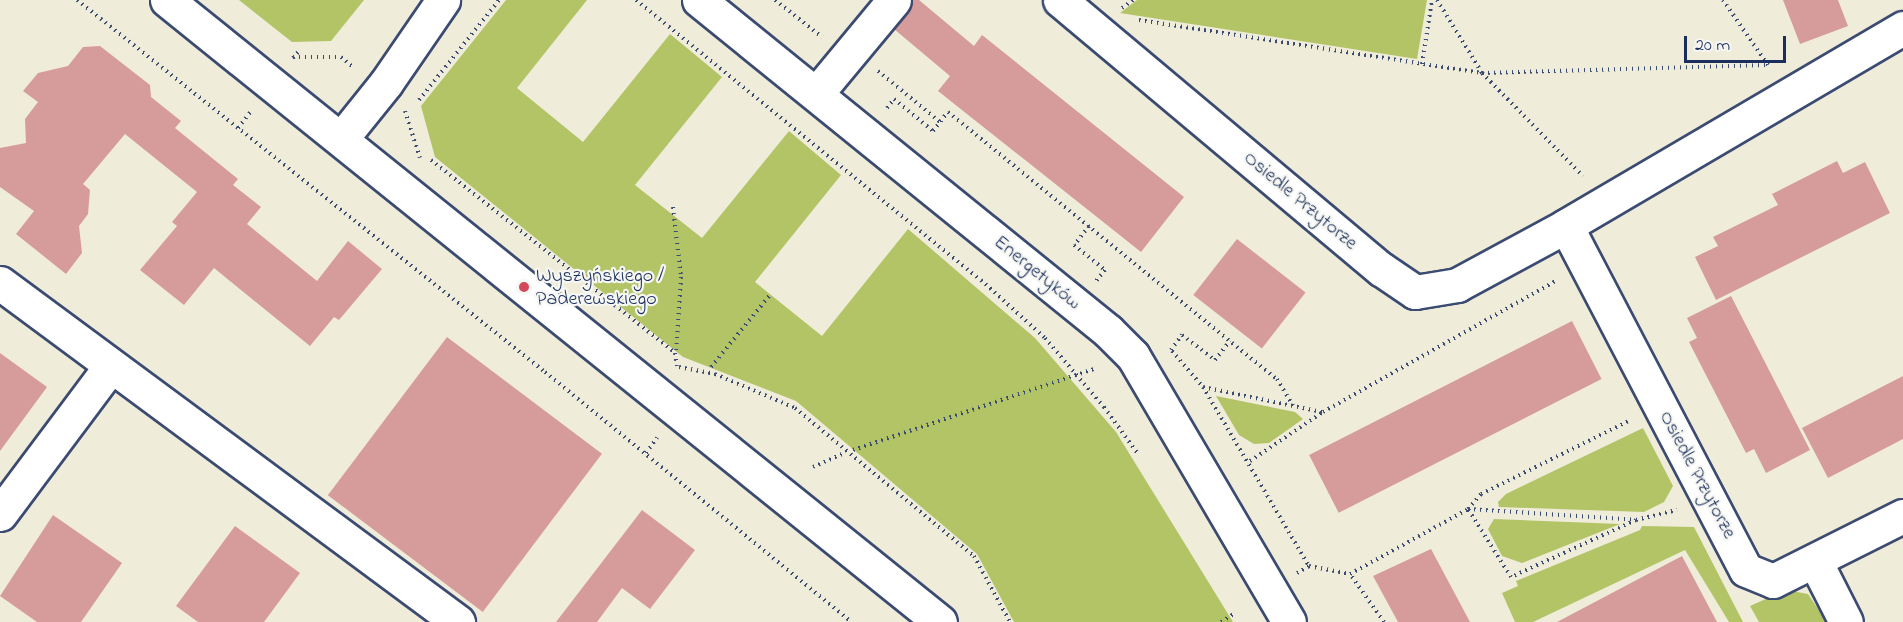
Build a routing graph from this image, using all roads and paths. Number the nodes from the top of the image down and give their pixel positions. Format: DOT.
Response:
graph roads {
  1 [pos="77,0"];
  2 [pos="167,0"];
  3 [pos="443,0"];
  4 [pos="499,0"];
  5 [pos="636,0"];
  6 [pos="699,0"];
  7 [pos="775,0"];
  8 [pos="894,0"];
  9 [pos="1060,0"];
  10 [pos="1432,0"];
  11 [pos="1437,0"];
  12 [pos="1723,0"];
  13 [pos="1134,19"];
  14 [pos="1903,28"];
  15 [pos="859,61"];
  16 [pos="1422,64"];
  17 [pos="1482,73"];
  18 [pos="816,94"];
  19 [pos="415,105"];
  20 [pos="885,111"];
  21 [pos="940,122"];
  22 [pos="341,139"];
  23 [pos="431,160"];
  24 [pos="1608,201"];
  25 [pos="673,207"];
  26 [pos="1089,226"];
  27 [pos="1566,226"];
  28 [pos="1560,278"];
  29 [pos="0,284"];
  30 [pos="1093,285"];
  31 [pos="770,295"];
  32 [pos="1230,341"];
  33 [pos="1171,350"];
  34 [pos="675,354"];
  35 [pos="1133,356"];
  36 [pos="110,367"];
  37 [pos="711,367"];
  38 [pos="699,371"];
  39 [pos="1076,375"];
  40 [pos="679,378"];
  41 [pos="1203,387"];
  42 [pos="1293,406"];
  43 [pos="1323,412"];
  44 [pos="1634,419"];
  45 [pos="853,450"];
  46 [pos="844,453"];
  47 [pos="1138,454"];
  48 [pos="1250,461"];
  49 [pos="813,467"];
  50 [pos="1468,509"];
  51 [pos="1681,510"];
  52 [pos="0,513"];
  53 [pos="1903,516"];
  54 [pos="1636,520"];
  55 [pos="1815,561"];
  56 [pos="1350,574"];
  57 [pos="1291,577"];
  58 [pos="1234,614"];
  59 [pos="458,622"];
  60 [pos="852,622"];
  61 [pos="940,622"];
  62 [pos="1010,622"];
  63 [pos="1221,622"];
  64 [pos="1289,622"];
  65 [pos="1384,622"];
  66 [pos="1846,622"];
  1 -- 60 [label="path"];
  2 -- 22 [label="street"];
  3 -- 22 [label="street"];
  4 -- 19 [label="path"];
  5 -- 39 [label="path"];
  6 -- 18 [label="street, Energetyków"];
  7 -- 15 [label="path"];
  8 -- 15 [label="street"];
  9 -- 27 [label="street, Osiedle Przytorze"];
  10 -- 16 [label="path"];
  11 -- 17 [label="path"];
  12 -- 17 [label="path"];
  13 -- 16 [label="path"];
  14 -- 24 [label="street, Osiedle Przytorze"];
  15 -- 18 [label="street"];
  15 -- 21 [label="path"];
  16 -- 17 [label="path"];
  17 -- 24 [label="path"];
  18 -- 35 [label="street, Energetyków"];
  20 -- 21 [label="path"];
  21 -- 26 [label="path"];
  22 -- 61 [label="street"];
  23 -- 34 [label="path"];
  24 -- 27 [label="street, Osiedle Przytorze"];
  25 -- 34 [label="path"];
  26 -- 30 [label="path"];
  26 -- 32 [label="path"];
  27 -- 55 [label="street, Osiedle Przytorze"];
  28 -- 43 [label="path"];
  29 -- 36 [label="street"];
  31 -- 37 [label="path"];
  32 -- 33 [label="path"];
  32 -- 42 [label="path"];
  34 -- 40 [label="path"];
  35 -- 39 [label="path"];
  35 -- 64 [label="street, Energetyków"];
  36 -- 52 [label="street"];
  36 -- 59 [label="street"];
  38 -- 62 [label="path"];
  39 -- 45 [label="path"];
  39 -- 47 [label="path"];
  41 -- 42 [label="path"];
  42 -- 43 [label="path"];
  43 -- 48 [label="path"];
  44 -- 50 [label="path"];
  46 -- 49 [label="path"];
  50 -- 54 [label="path"];
  50 -- 54 [label="path"];
  50 -- 56 [label="path"];
  51 -- 54 [label="path"];
  53 -- 55 [label="street, Osiedle Przytorze"];
  55 -- 66 [label="street"];
  56 -- 57 [label="path"];
  56 -- 65 [label="path"];
  58 -- 63 [label="path"];
}
